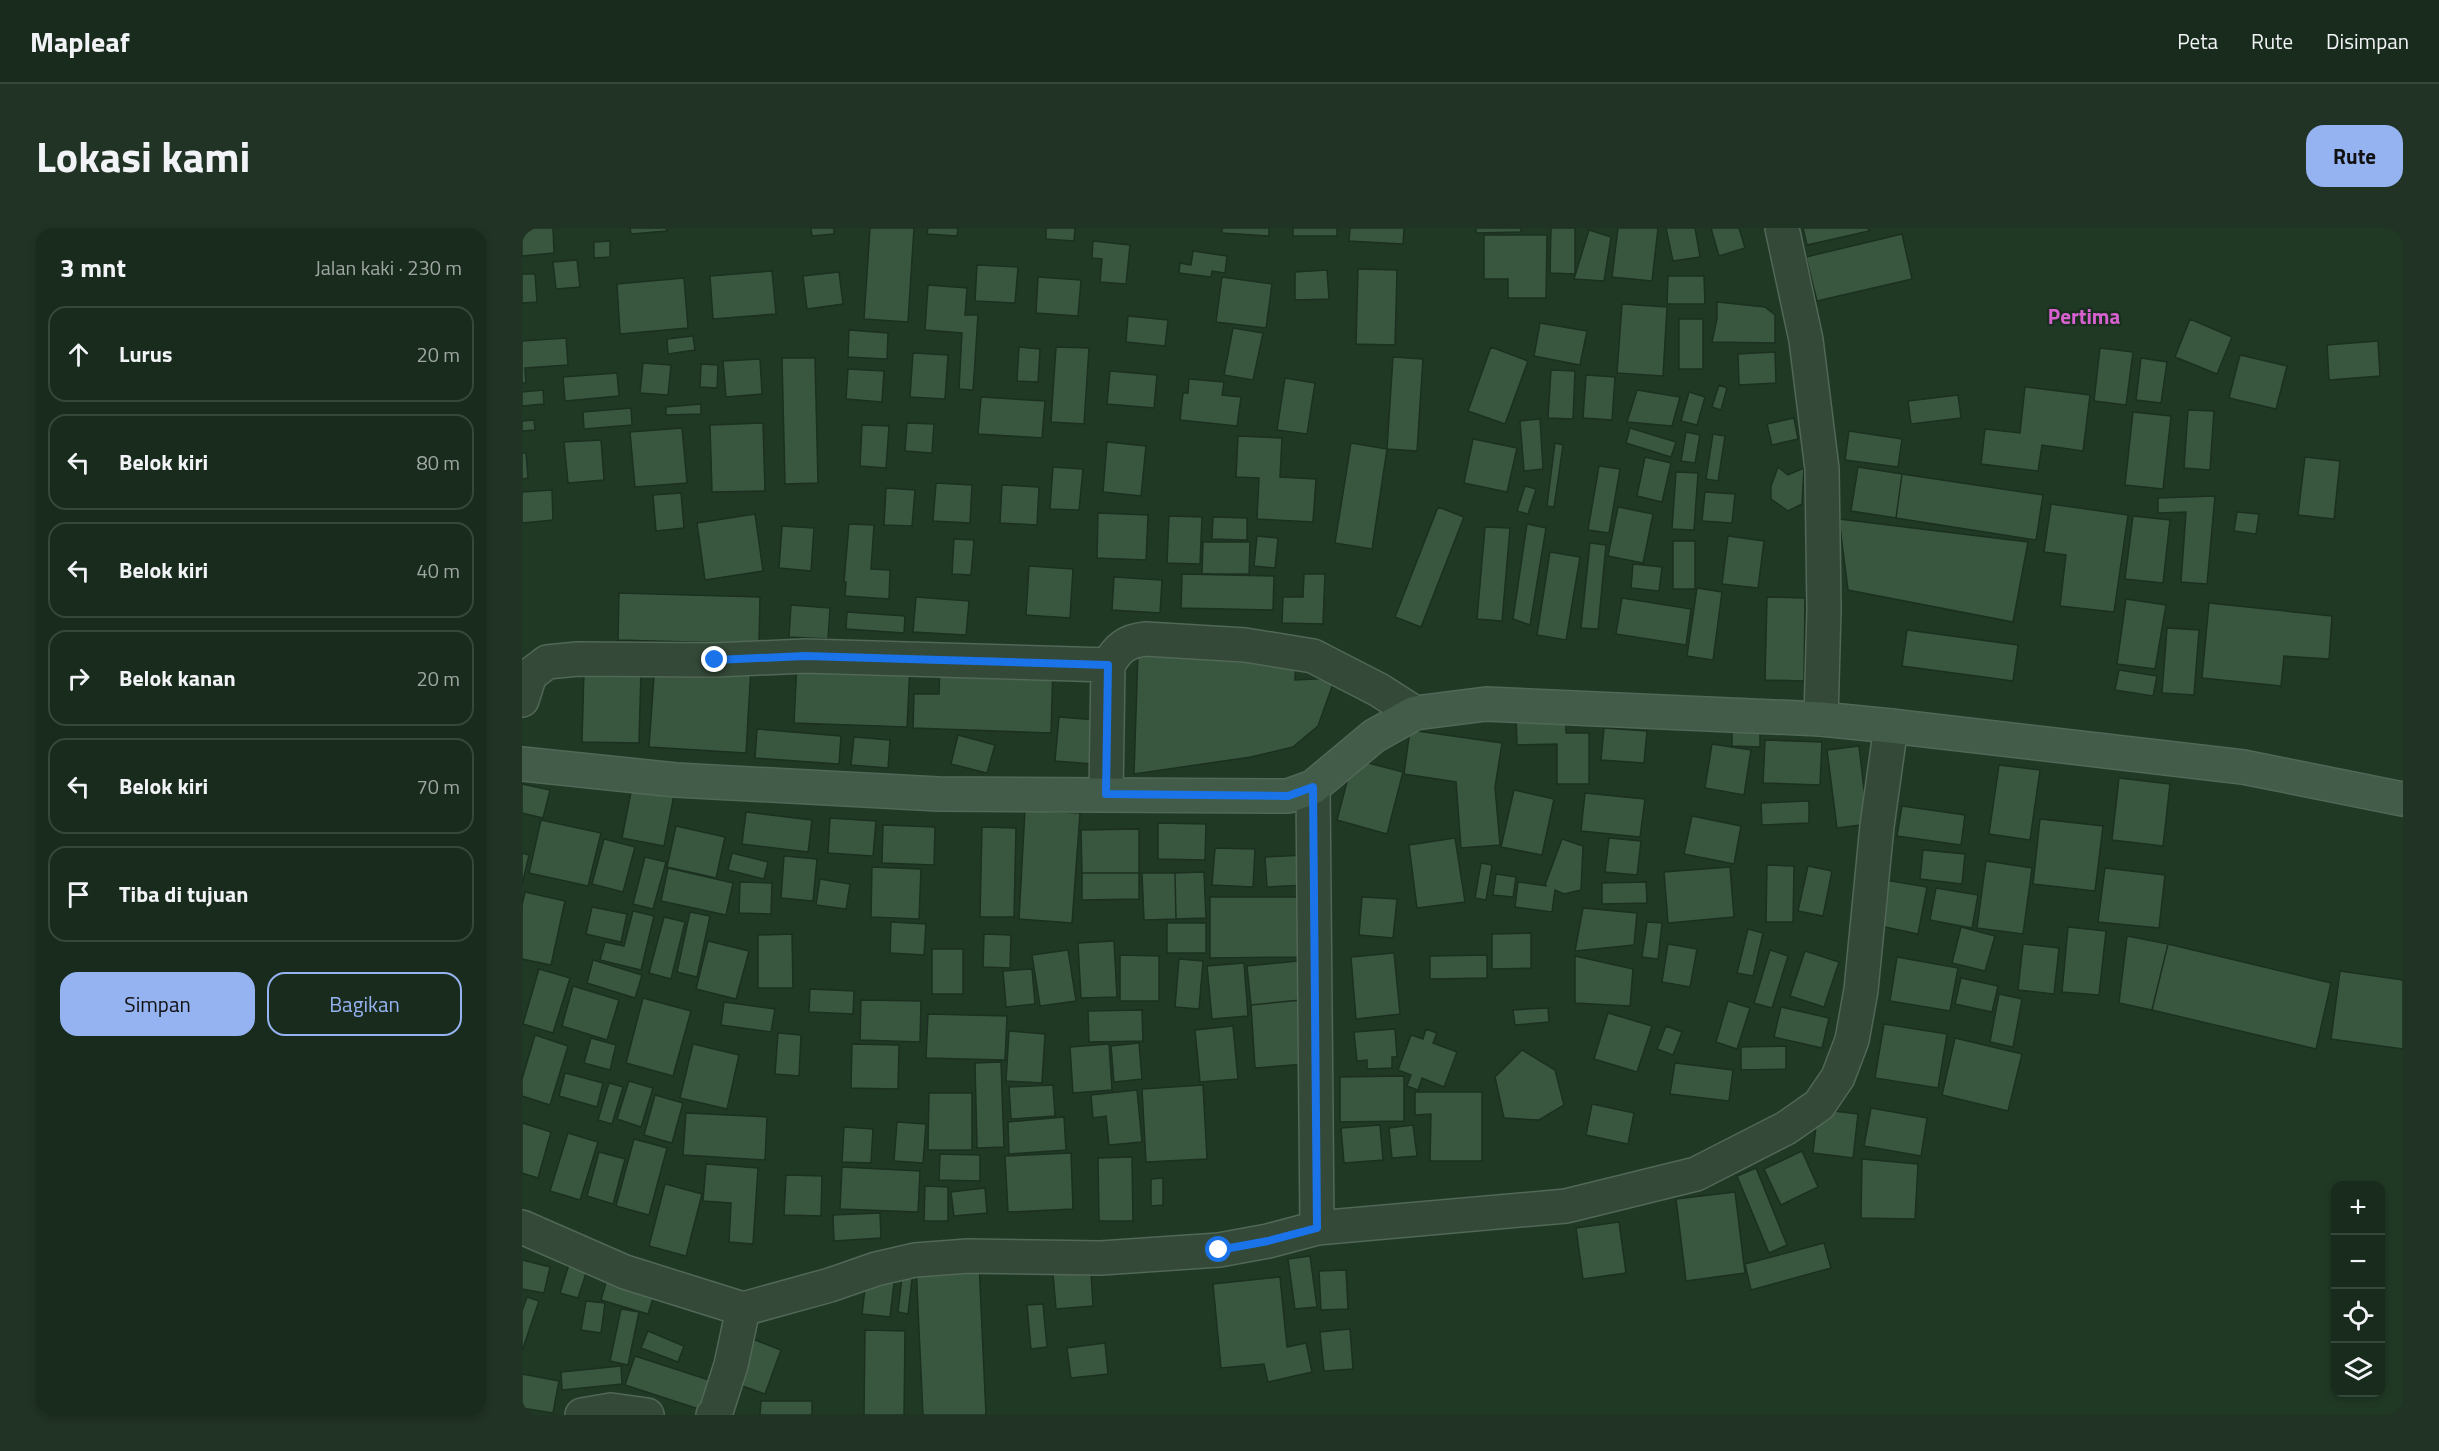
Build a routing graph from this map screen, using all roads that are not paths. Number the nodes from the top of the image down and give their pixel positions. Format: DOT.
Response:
graph roads {
  1 [pos="1782,228"];
  2 [pos="1108,665"];
  3 [pos="522,700"];
  4 [pos="1415,713"];
  5 [pos="1821,719"];
  6 [pos="1891,726"];
  7 [pos="522,764"];
  8 [pos="1313,787"];
  9 [pos="1106,794"];
  10 [pos="2403,799"];
  11 [pos="522,1227"];
  12 [pos="1317,1228"];
  13 [pos="743,1309"];
  14 [pos="582,1415"];
  15 [pos="647,1415"];
  16 [pos="713,1415"];
  1 -- 5 [label="street"];
  2 -- 3 [label="street"];
  2 -- 4 [label="street"];
  2 -- 9 [label="street"];
  4 -- 5 [label="street"];
  4 -- 8 [label="street"];
  5 -- 6 [label="street"];
  6 -- 10 [label="street"];
  6 -- 12 [label="street"];
  7 -- 9 [label="street"];
  8 -- 9 [label="street"];
  8 -- 12 [label="street"];
  11 -- 13 [label="street"];
  12 -- 13 [label="street"];
  13 -- 16 [label="street"];
  14 -- 15 [label="street"];
}
